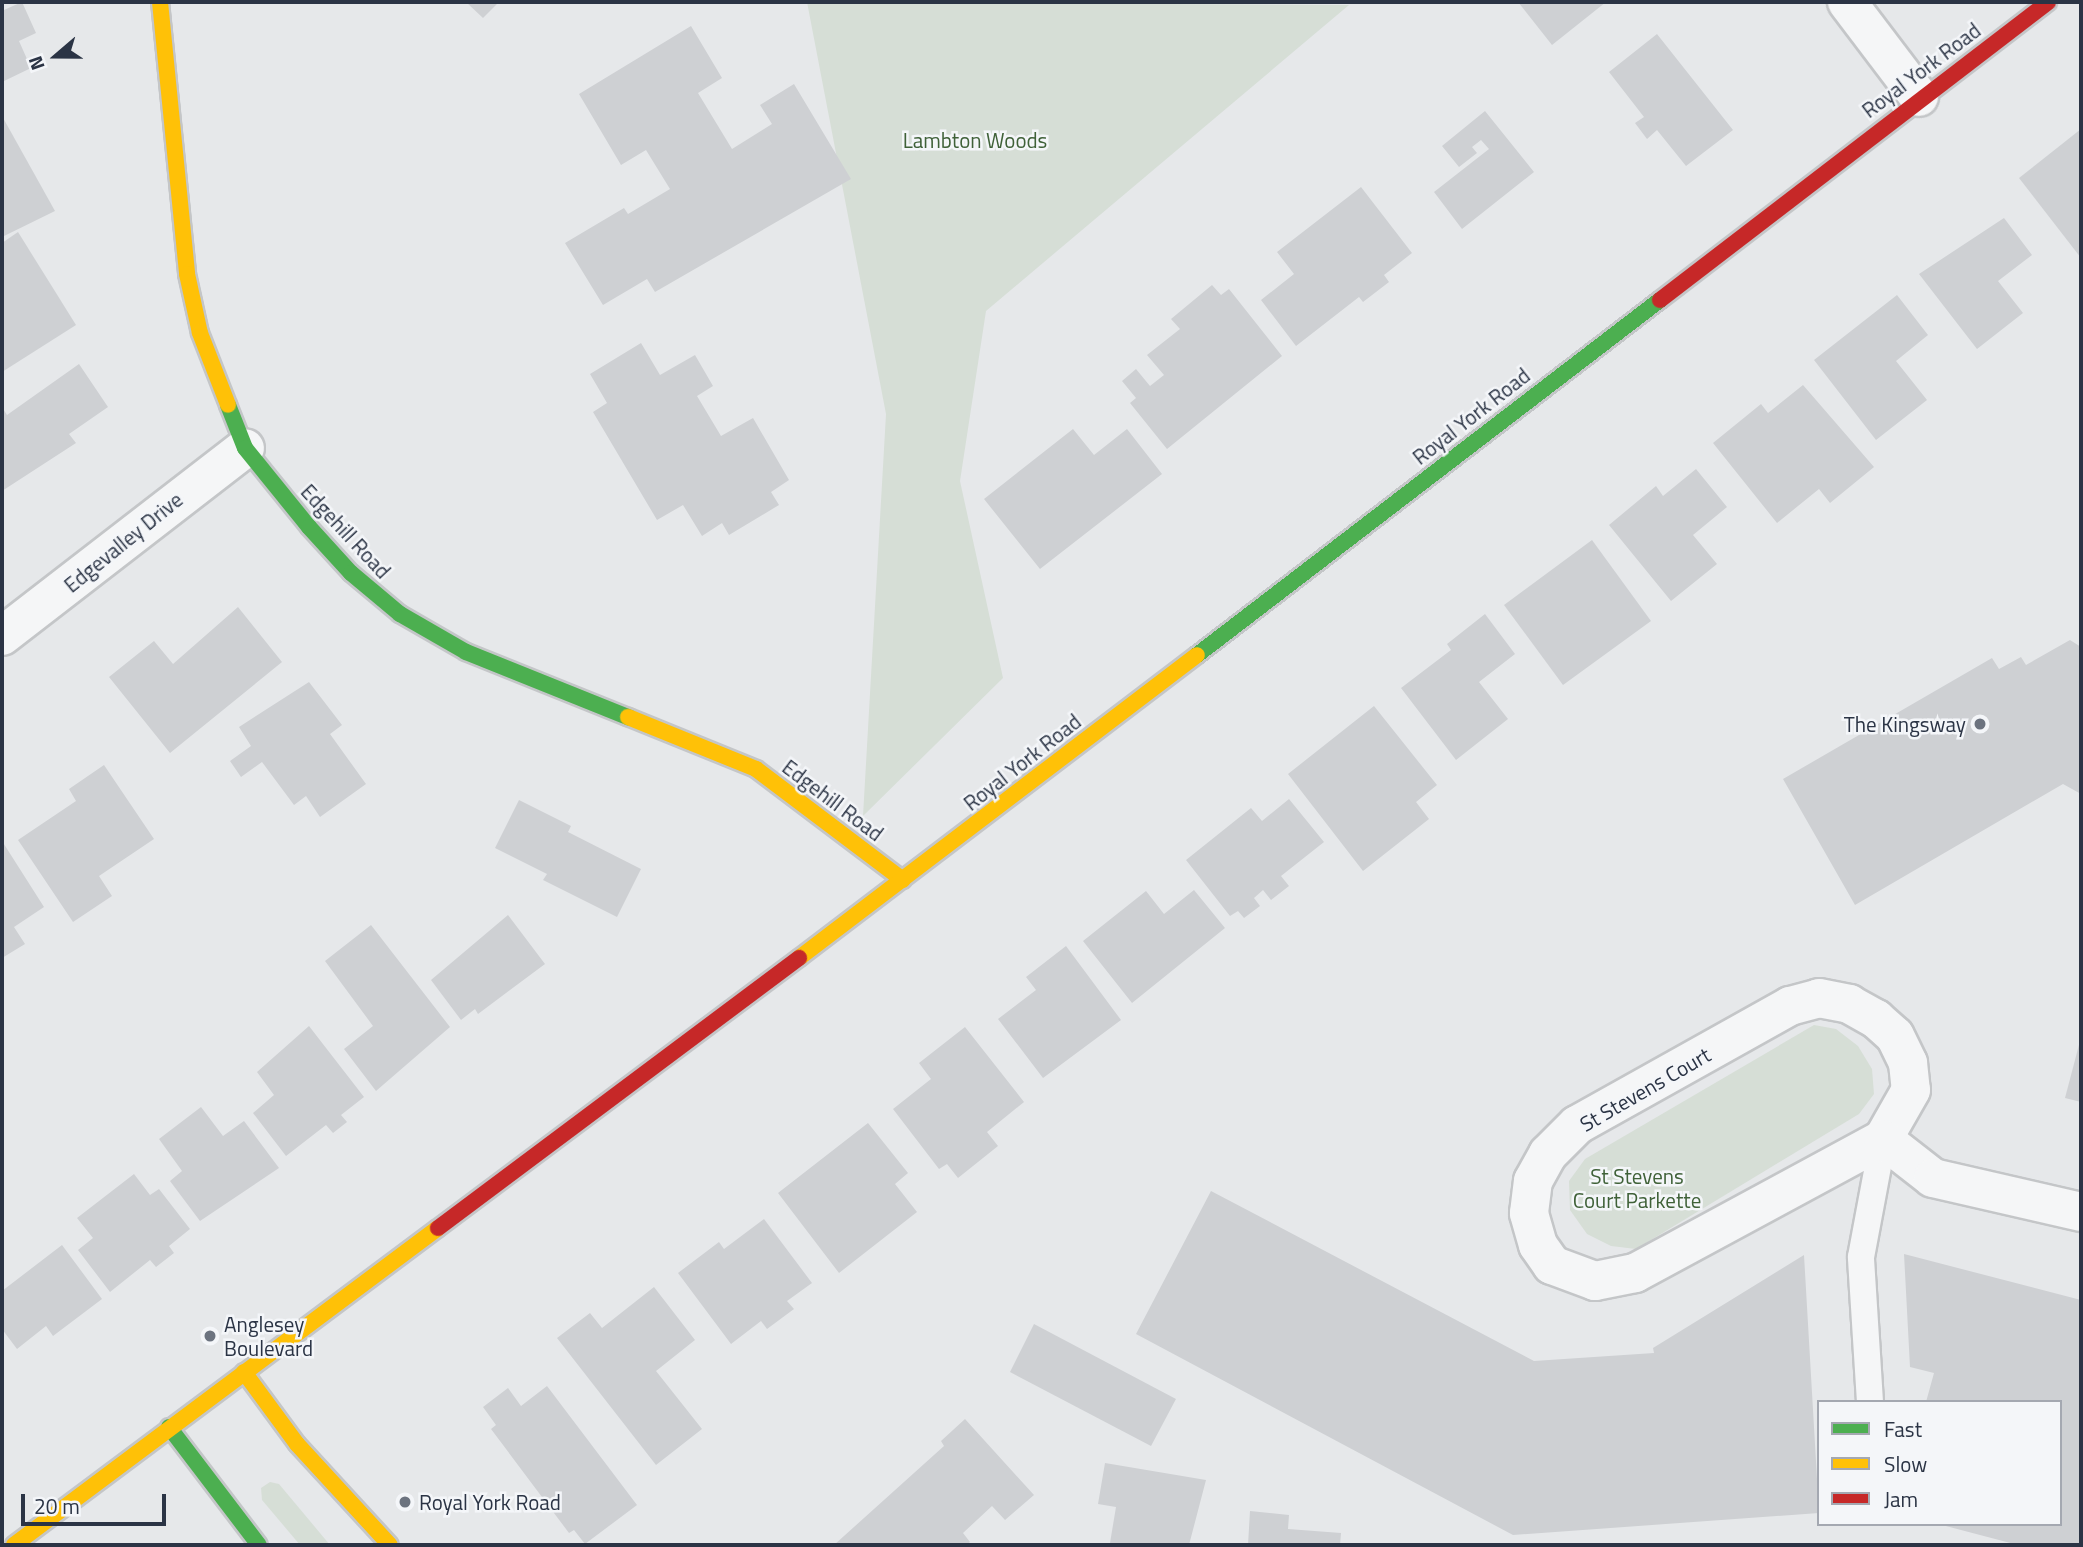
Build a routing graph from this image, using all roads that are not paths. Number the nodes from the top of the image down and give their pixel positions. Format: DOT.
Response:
graph roads {
  1 [pos="160,2"];
  2 [pos="1847,2"];
  3 [pos="2048,2"];
  4 [pos="1919,97"];
  5 [pos="245,448"];
  6 [pos="2,636"];
  7 [pos="903,880"];
  8 [pos="1883,1139"];
  9 [pos="2081,1213"];
  10 [pos="244,1372"];
  11 [pos="1870,1400"];
  12 [pos="169,1427"];
  13 [pos="14,1545"];
  14 [pos="259,1545"];
  15 [pos="390,1545"];
  1 -- 5 [label="main road, Edgehill Road"];
  2 -- 4 [label="street"];
  3 -- 4 [label="main road, Royal York Road"];
  4 -- 7 [label="main road, Royal York Road"];
  5 -- 6 [label="street, Edgevalley Drive"];
  5 -- 7 [label="main road, Edgehill Road"];
  7 -- 10 [label="main road, Royal York Road"];
  8 -- 8 [label="street, St Stevens Court"];
  8 -- 9 [label="street"];
  8 -- 11 [label="lane"];
  10 -- 12 [label="main road, Royal York Road"];
  10 -- 15 [label="main road"];
  12 -- 13 [label="main road, Royal York Road"];
  12 -- 14 [label="main road"];
}
